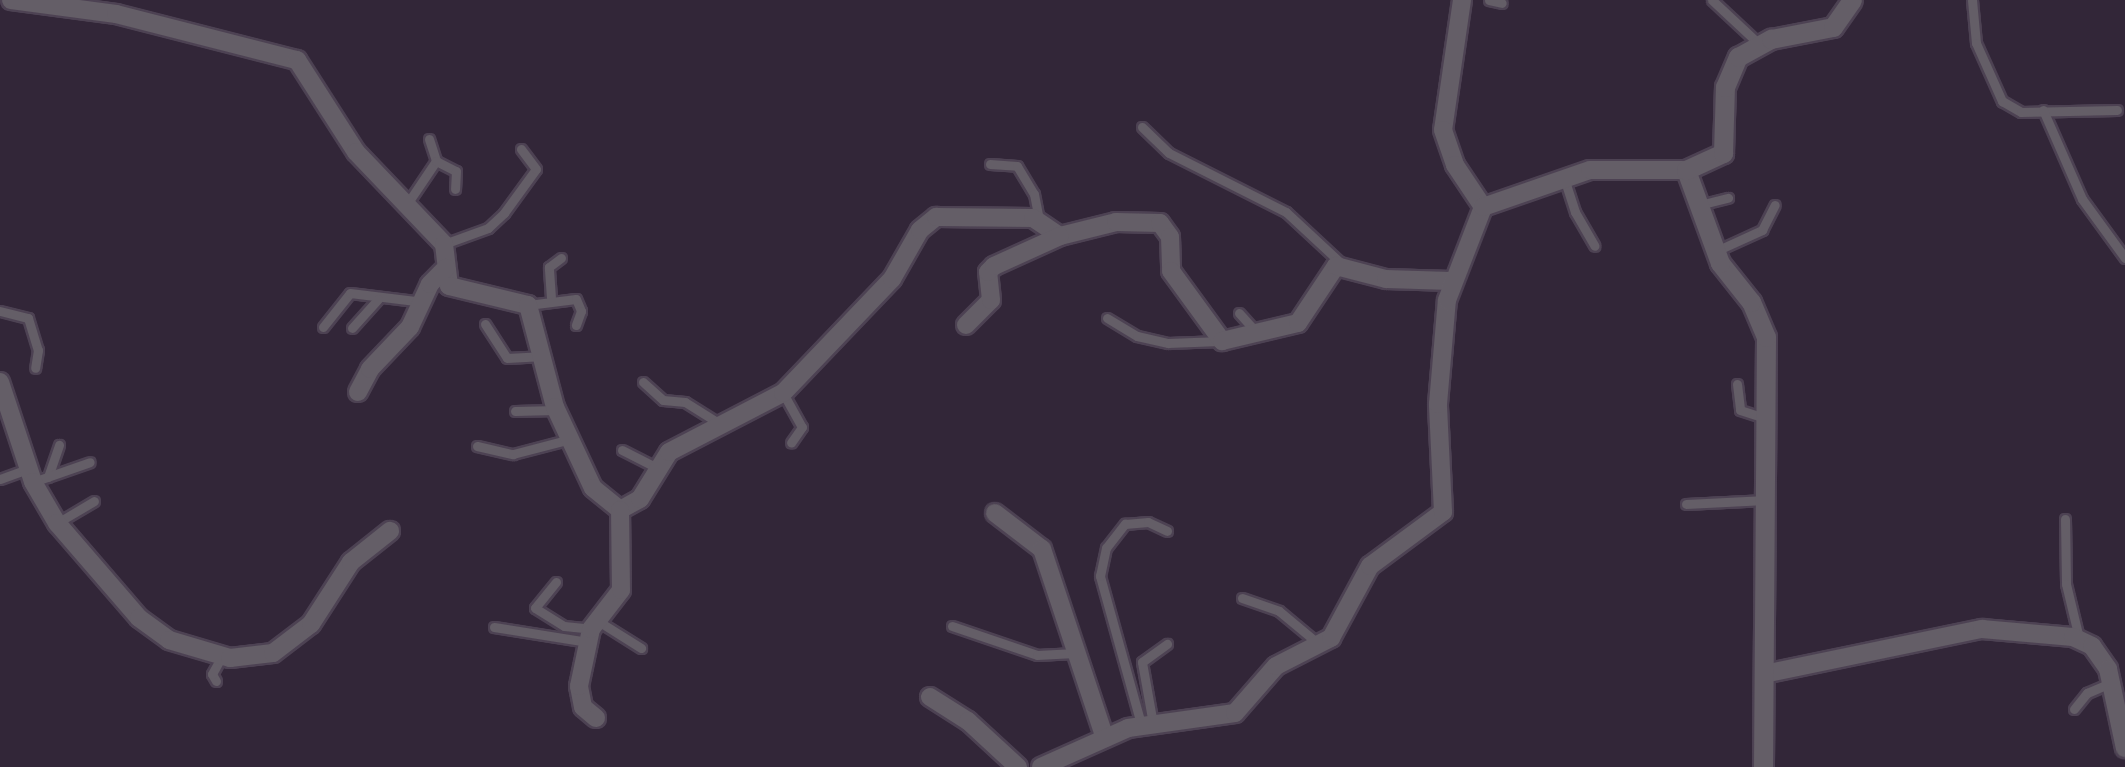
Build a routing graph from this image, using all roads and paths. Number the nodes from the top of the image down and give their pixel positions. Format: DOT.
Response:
graph roads {
  1 [pos="11,0"];
  2 [pos="1462,0"];
  3 [pos="1489,0"];
  4 [pos="1713,0"];
  5 [pos="1852,0"];
  6 [pos="1972,0"];
  7 [pos="1502,4"];
  8 [pos="1759,44"];
  9 [pos="2043,110"];
  10 [pos="2117,110"];
  11 [pos="1142,127"];
  12 [pos="429,139"];
  13 [pos="521,149"];
  14 [pos="436,161"];
  15 [pos="990,164"];
  16 [pos="1686,170"];
  17 [pos="1564,178"];
  18 [pos="455,190"];
  19 [pos="1728,198"];
  20 [pos="407,204"];
  21 [pos="1699,205"];
  22 [pos="1775,205"];
  23 [pos="1483,207"];
  24 [pos="1039,219"];
  25 [pos="1059,236"];
  26 [pos="444,244"];
  27 [pos="1595,246"];
  28 [pos="1716,251"];
  29 [pos="561,258"];
  30 [pos="2125,258"];
  31 [pos="1343,265"];
  32 [pos="446,268"];
  33 [pos="1451,281"];
  34 [pos="383,298"];
  35 [pos="551,298"];
  36 [pos="423,302"];
  37 [pos="528,305"];
  38 [pos="0,311"];
  39 [pos="1239,313"];
  40 [pos="1107,318"];
  41 [pos="485,324"];
  42 [pos="576,325"];
  43 [pos="966,326"];
  44 [pos="324,327"];
  45 [pos="352,328"];
  46 [pos="1257,333"];
  47 [pos="1222,341"];
  48 [pos="545,356"];
  49 [pos="35,368"];
  50 [pos="0,382"];
  51 [pos="643,382"];
  52 [pos="1737,384"];
  53 [pos="358,392"];
  54 [pos="783,393"];
  55 [pos="557,410"];
  56 [pos="515,411"];
  57 [pos="1766,419"];
  58 [pos="719,423"];
  59 [pos="570,439"];
  60 [pos="791,443"];
  61 [pos="59,445"];
  62 [pos="477,446"];
  63 [pos="622,450"];
  64 [pos="90,462"];
  65 [pos="656,467"];
  66 [pos="36,476"];
  67 [pos="0,479"];
  68 [pos="1766,500"];
  69 [pos="94,501"];
  70 [pos="1686,504"];
  71 [pos="620,510"];
  72 [pos="995,513"];
  73 [pos="2065,519"];
  74 [pos="57,523"];
  75 [pos="390,531"];
  76 [pos="1167,531"];
  77 [pos="556,582"];
  78 [pos="1242,598"];
  79 [pos="951,626"];
  80 [pos="495,627"];
  81 [pos="592,630"];
  82 [pos="2079,640"];
  83 [pos="1167,644"];
  84 [pos="1320,645"];
  85 [pos="641,648"];
  86 [pos="1075,653"];
  87 [pos="222,656"];
  88 [pos="1764,674"];
  89 [pos="216,681"];
  90 [pos="2110,683"];
  91 [pos="930,697"];
  92 [pos="2074,709"];
  93 [pos="596,718"];
  94 [pos="1147,724"];
  95 [pos="1105,738"];
  96 [pos="2125,748"];
  97 [pos="1018,767"];
  98 [pos="1041,767"];
  99 [pos="1763,767"];
  1 -- 20 [label="street"];
  2 -- 23 [label="street"];
  3 -- 7 [label="lane"];
  4 -- 8 [label="lane"];
  5 -- 8 [label="street"];
  6 -- 9 [label="lane"];
  8 -- 16 [label="street"];
  9 -- 10 [label="lane"];
  9 -- 30 [label="lane"];
  11 -- 31 [label="lane"];
  12 -- 14 [label="lane"];
  13 -- 26 [label="lane"];
  14 -- 18 [label="lane"];
  14 -- 20 [label="lane"];
  15 -- 24 [label="lane"];
  16 -- 17 [label="street"];
  16 -- 21 [label="street"];
  17 -- 23 [label="street"];
  17 -- 27 [label="lane"];
  19 -- 21 [label="lane"];
  20 -- 26 [label="street"];
  21 -- 28 [label="street"];
  22 -- 28 [label="lane"];
  23 -- 33 [label="street"];
  24 -- 25 [label="street"];
  24 -- 54 [label="street"];
  25 -- 43 [label="street"];
  25 -- 47 [label="street"];
  26 -- 32 [label="street"];
  28 -- 57 [label="street"];
  29 -- 35 [label="lane"];
  31 -- 33 [label="street"];
  31 -- 46 [label="street"];
  32 -- 36 [label="street"];
  32 -- 37 [label="street"];
  33 -- 84 [label="street"];
  34 -- 36 [label="lane"];
  34 -- 44 [label="lane"];
  34 -- 45 [label="lane"];
  35 -- 37 [label="lane"];
  35 -- 42 [label="lane"];
  36 -- 53 [label="street"];
  37 -- 48 [label="street"];
  38 -- 49 [label="lane"];
  39 -- 46 [label="lane"];
  40 -- 47 [label="lane"];
  41 -- 48 [label="lane"];
  46 -- 47 [label="street"];
  48 -- 55 [label="street"];
  50 -- 66 [label="street"];
  51 -- 58 [label="lane"];
  52 -- 57 [label="lane"];
  54 -- 58 [label="street"];
  54 -- 60 [label="lane"];
  55 -- 56 [label="lane"];
  55 -- 59 [label="street"];
  57 -- 68 [label="street"];
  58 -- 65 [label="street"];
  59 -- 62 [label="lane"];
  59 -- 71 [label="street"];
  61 -- 66 [label="lane"];
  63 -- 65 [label="lane"];
  64 -- 66 [label="lane"];
  65 -- 71 [label="street"];
  66 -- 67 [label="lane"];
  66 -- 74 [label="street"];
  68 -- 70 [label="lane"];
  68 -- 88 [label="street"];
  69 -- 74 [label="lane"];
  71 -- 81 [label="street"];
  72 -- 86 [label="street"];
  73 -- 82 [label="lane"];
  74 -- 87 [label="street"];
  75 -- 87 [label="street"];
  76 -- 94 [label="lane"];
  77 -- 81 [label="lane"];
  78 -- 84 [label="lane"];
  79 -- 86 [label="lane"];
  80 -- 81 [label="lane"];
  81 -- 85 [label="lane"];
  81 -- 93 [label="street"];
  82 -- 88 [label="street"];
  82 -- 90 [label="street"];
  83 -- 94 [label="lane"];
  84 -- 94 [label="street"];
  86 -- 95 [label="street"];
  87 -- 89 [label="lane"];
  88 -- 99 [label="street"];
  90 -- 92 [label="lane"];
  90 -- 96 [label="street"];
  91 -- 97 [label="street"];
  94 -- 95 [label="street"];
  95 -- 98 [label="street"];
}
